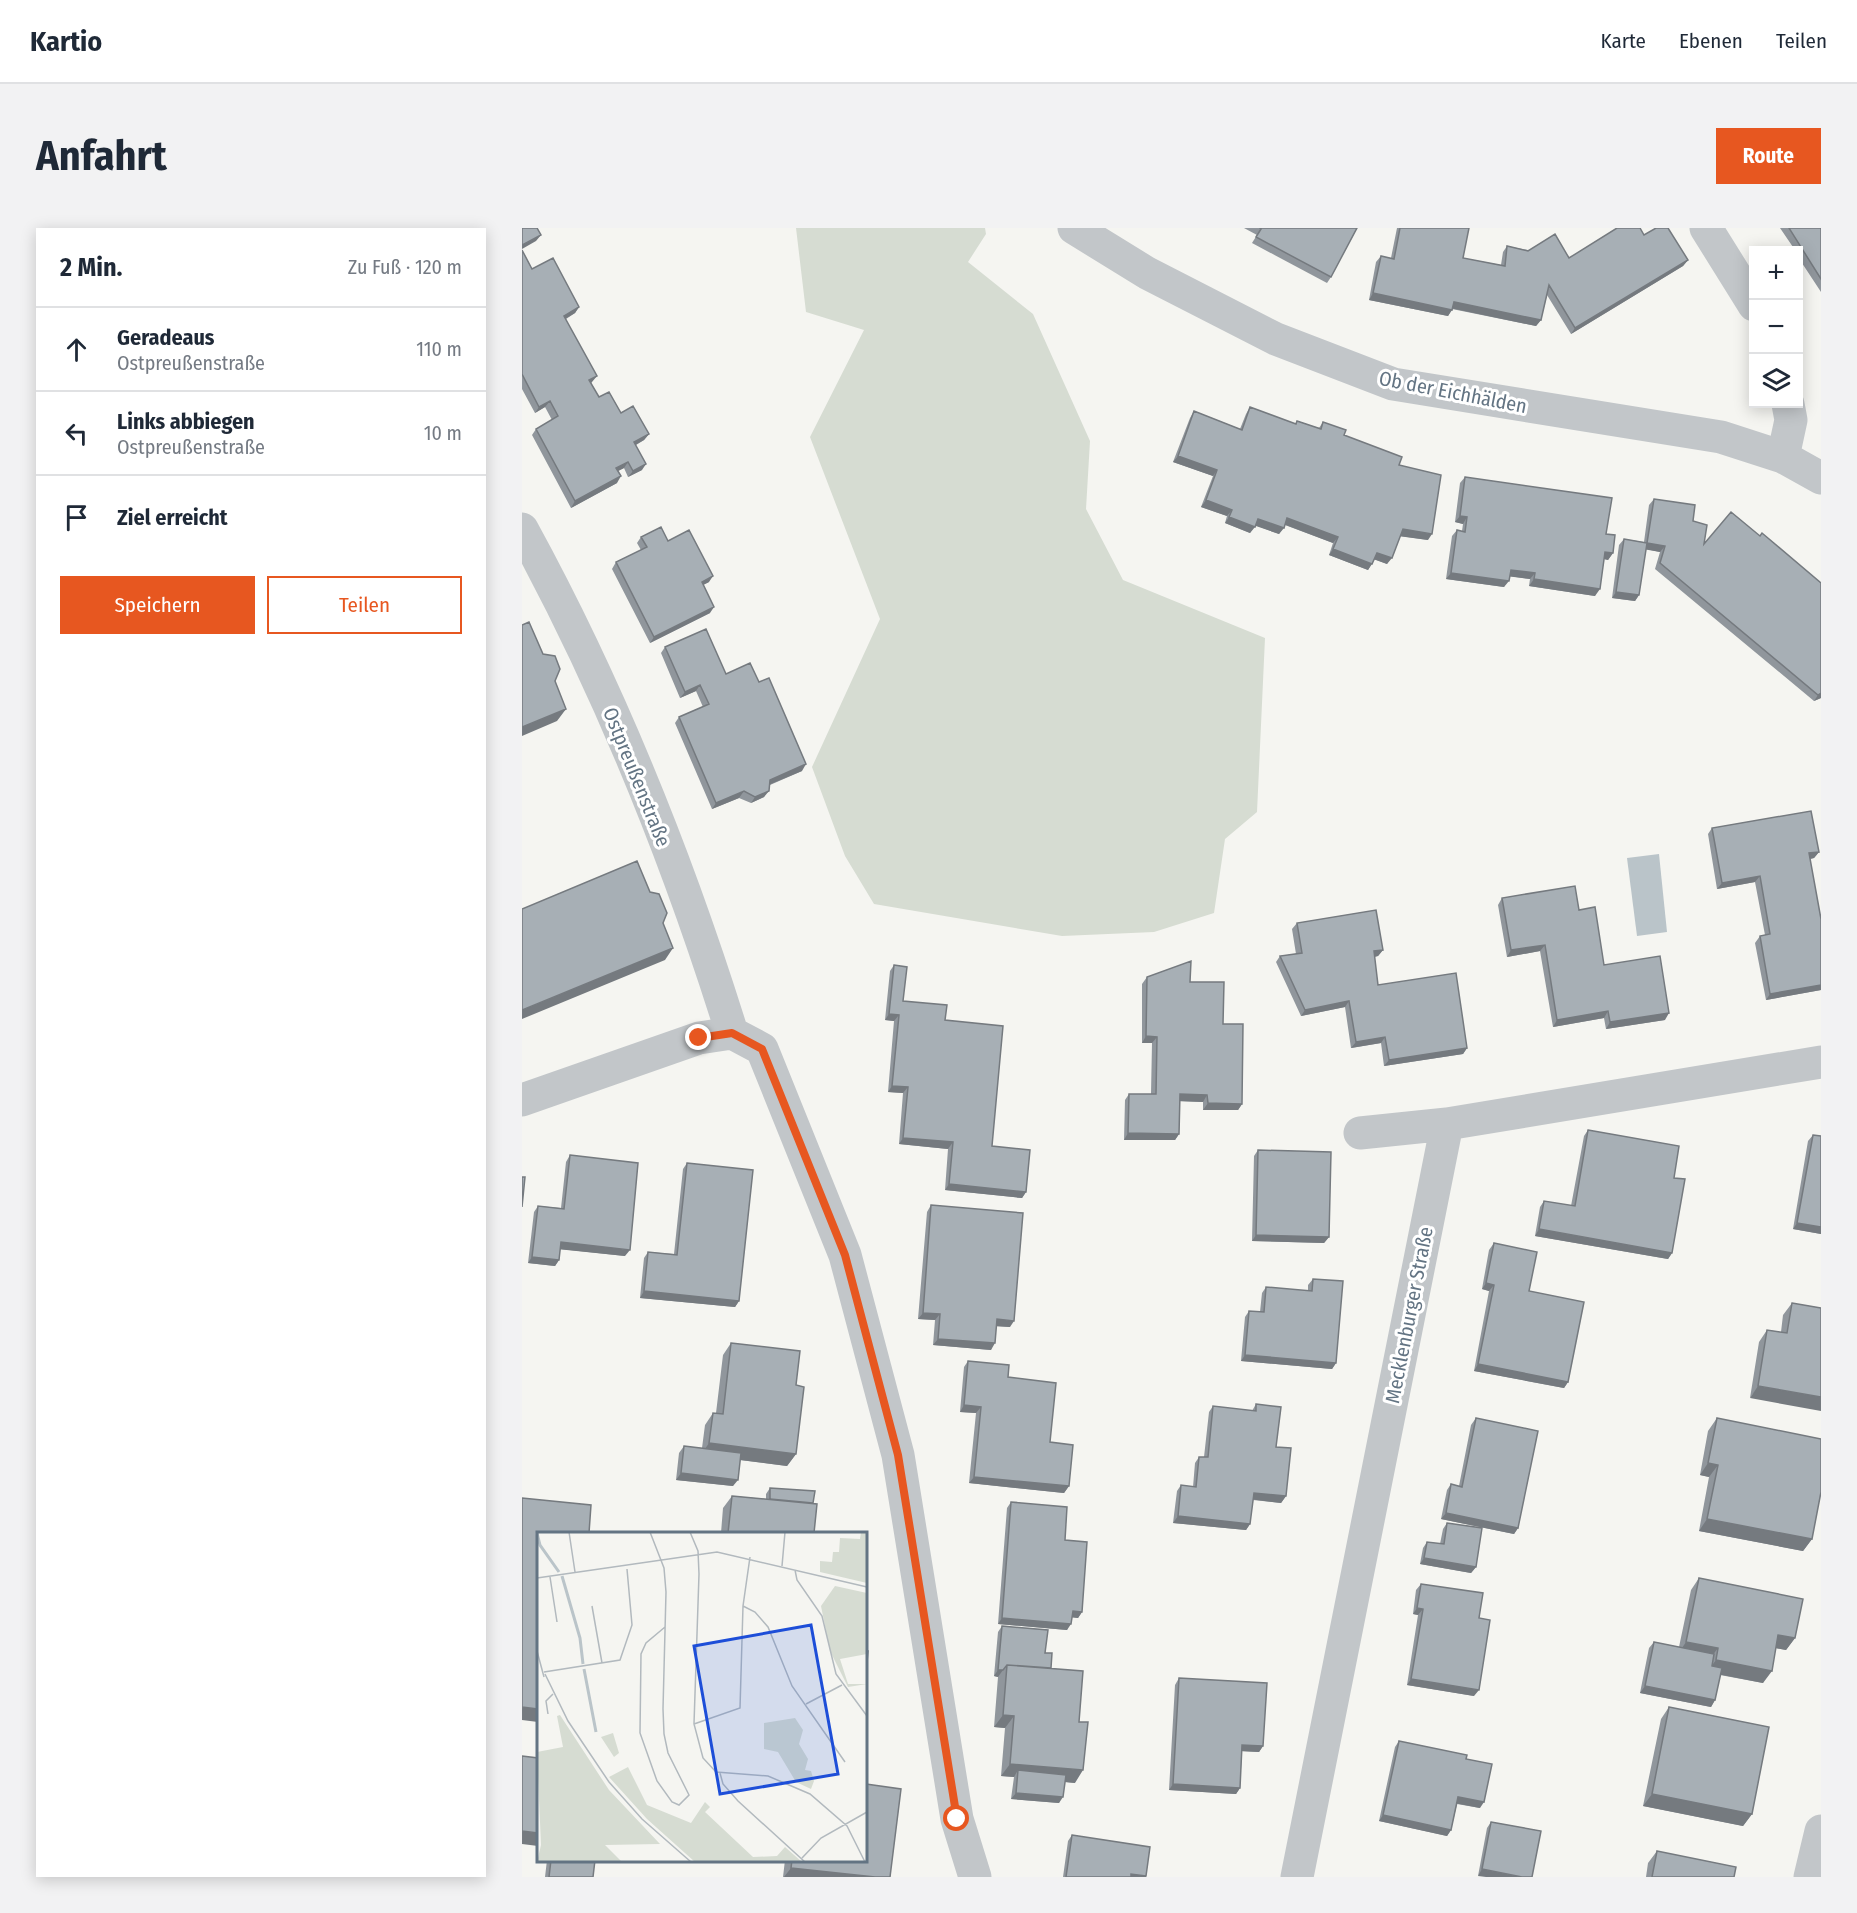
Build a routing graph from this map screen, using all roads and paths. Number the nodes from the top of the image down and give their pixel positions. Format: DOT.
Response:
graph roads {
  1 [pos="1074,228"];
  2 [pos="1706,228"];
  3 [pos="1751,300"];
  4 [pos="1789,408"];
  5 [pos="1783,457"];
  6 [pos="1821,478"];
  7 [pos="522,529"];
  8 [pos="732,1033"];
  9 [pos="1821,1062"];
  10 [pos="522,1100"];
  11 [pos="1447,1124"];
  12 [pos="1360,1132"];
  13 [pos="1821,1831"];
  14 [pos="975,1877"];
  15 [pos="1297,1877"];
  16 [pos="1810,1877"];
  1 -- 5 [label="street, Ob der Eichhälden"];
  2 -- 3 [label="street"];
  4 -- 5 [label="street"];
  5 -- 6 [label="street, Ob der Eichhälden"];
  7 -- 8 [label="street, Ostpreußenstraße"];
  8 -- 10 [label="street"];
  8 -- 14 [label="street"];
  9 -- 11 [label="street"];
  11 -- 12 [label="street"];
  11 -- 15 [label="street, Mecklenburger Straße"];
  13 -- 16 [label="street"];
}
